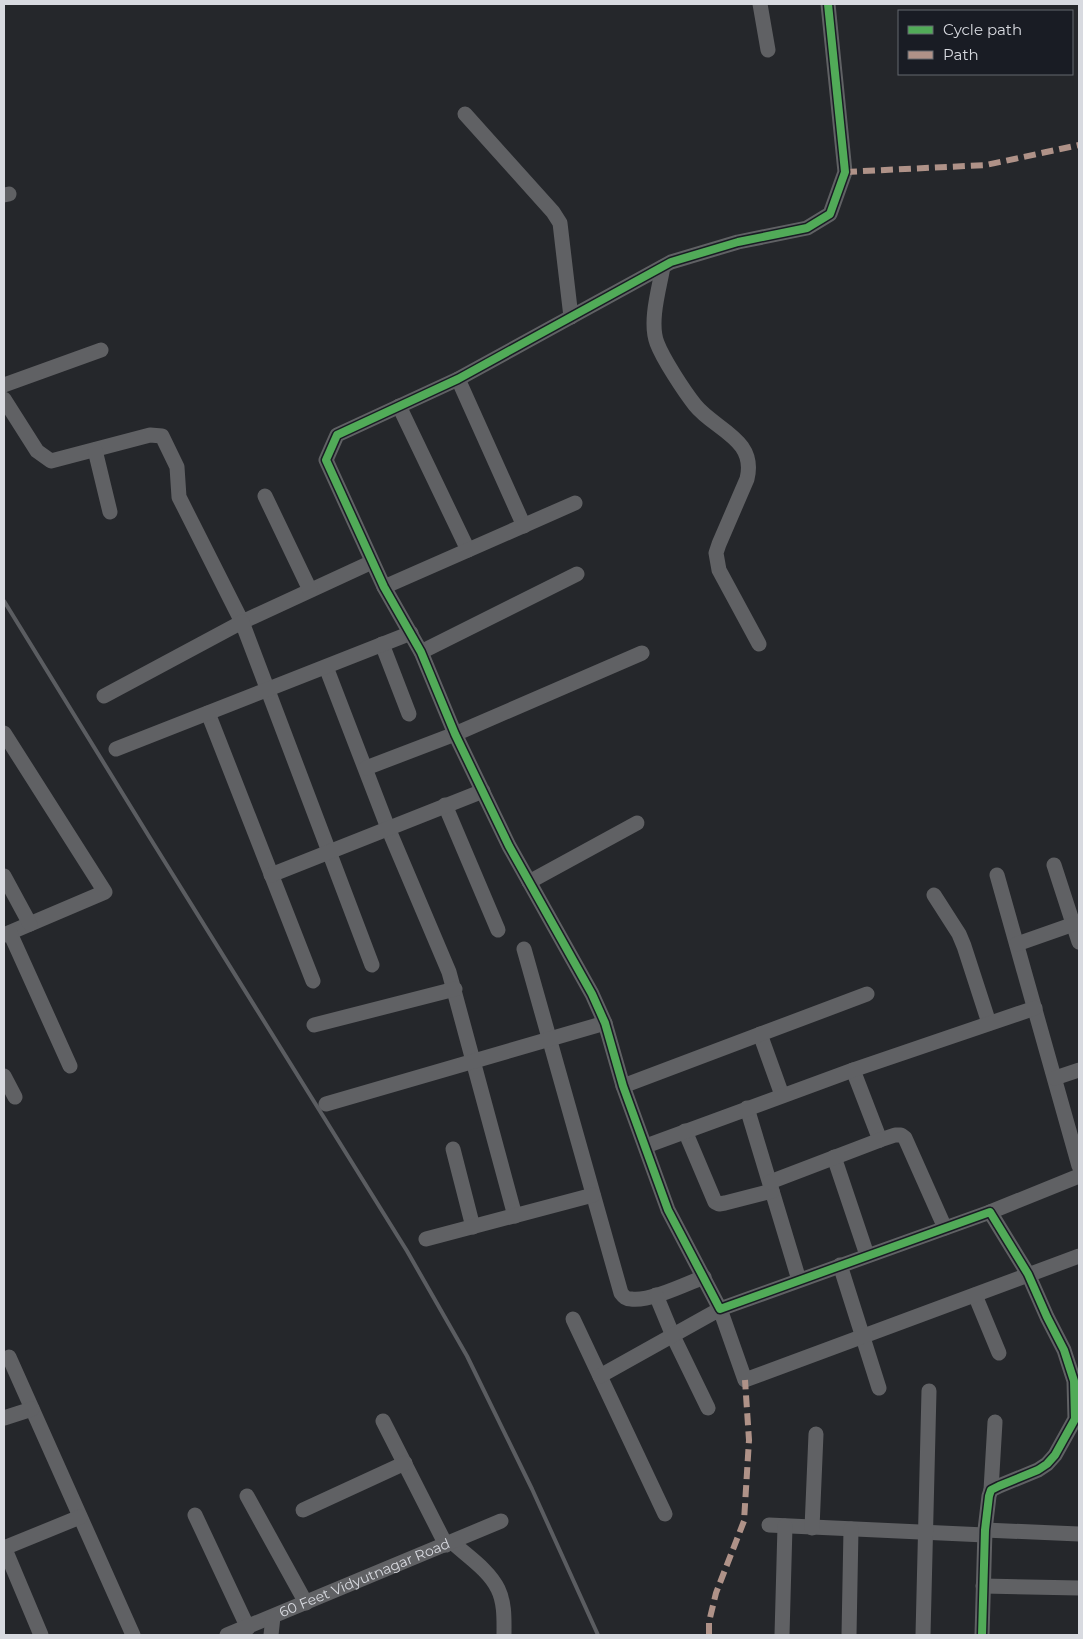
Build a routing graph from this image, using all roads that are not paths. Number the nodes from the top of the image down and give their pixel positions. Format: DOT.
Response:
graph roads {
  1 [pos="760,4"];
  2 [pos="828,4"];
  3 [pos="768,50"];
  4 [pos="465,114"];
  5 [pos="662,267"];
  6 [pos="571,317"];
  7 [pos="101,350"];
  8 [pos="458,379"];
  9 [pos="4,386"];
  10 [pos="4,399"];
  11 [pos="399,406"];
  12 [pos="8,416"];
  13 [pos="95,450"];
  14 [pos="265,496"];
  15 [pos="575,503"];
  16 [pos="110,512"];
  17 [pos="524,526"];
  18 [pos="468,550"];
  19 [pos="372,562"];
  20 [pos="578,574"];
  21 [pos="384,587"];
  22 [pos="310,590"];
  23 [pos="242,622"];
  24 [pos="411,633"];
  25 [pos="382,644"];
  26 [pos="759,644"];
  27 [pos="421,652"];
  28 [pos="642,653"];
  29 [pos="326,667"];
  30 [pos="267,690"];
  31 [pos="104,696"];
  32 [pos="208,713"];
  33 [pos="409,714"];
  34 [pos="4,733"];
  35 [pos="455,734"];
  36 [pos="116,749"];
  37 [pos="366,768"];
  38 [pos="483,791"];
  39 [pos="445,805"];
  40 [pos="637,823"];
  41 [pos="388,828"];
  42 [pos="329,852"];
  43 [pos="1054,866"];
  44 [pos="997,874"];
  45 [pos="271,875"];
  46 [pos="4,876"];
  47 [pos="529,882"];
  48 [pos="934,895"];
  49 [pos="30,924"];
  50 [pos="1074,924"];
  51 [pos="498,930"];
  52 [pos="7,934"];
  53 [pos="1079,942"];
  54 [pos="1017,944"];
  55 [pos="524,949"];
  56 [pos="372,965"];
  57 [pos="313,981"];
  58 [pos="455,989"];
  59 [pos="867,994"];
  60 [pos="1035,1008"];
  61 [pos="605,1023"];
  62 [pos="989,1023"];
  63 [pos="314,1025"];
  64 [pos="760,1034"];
  65 [pos="550,1040"];
  66 [pos="472,1062"];
  67 [pos="70,1066"];
  68 [pos="853,1070"];
  69 [pos="1079,1070"];
  70 [pos="4,1076"];
  71 [pos="1055,1078"];
  72 [pos="623,1086"];
  73 [pos="782,1095"];
  74 [pos="15,1097"];
  75 [pos="326,1104"];
  76 [pos="747,1108"];
  77 [pos="685,1131"];
  78 [pos="880,1140"];
  79 [pos="646,1146"];
  80 [pos="453,1149"];
  81 [pos="834,1157"];
  82 [pos="1079,1166"];
  83 [pos="1079,1176"];
  84 [pos="771,1186"];
  85 [pos="593,1195"];
  86 [pos="990,1212"];
  87 [pos="515,1216"];
  88 [pos="472,1227"];
  89 [pos="945,1228"];
  90 [pos="426,1239"];
  91 [pos="867,1255"];
  92 [pos="1079,1256"];
  93 [pos="840,1265"];
  94 [pos="1028,1274"];
  95 [pos="704,1277"];
  96 [pos="799,1280"];
  97 [pos="656,1295"];
  98 [pos="974,1295"];
  99 [pos="720,1309"];
  100 [pos="574,1318"];
  101 [pos="673,1336"];
  102 [pos="863,1337"];
  103 [pos="999,1353"];
  104 [pos="8,1357"];
  105 [pos="600,1376"];
  106 [pos="879,1388"];
  107 [pos="929,1390"];
  108 [pos="708,1408"];
  109 [pos="32,1409"];
  110 [pos="4,1418"];
  111 [pos="383,1421"];
  112 [pos="995,1422"];
  113 [pos="816,1434"];
  114 [pos="405,1463"];
  115 [pos="991,1490"];
  116 [pos="247,1496"];
  117 [pos="303,1510"];
  118 [pos="665,1514"];
  119 [pos="195,1515"];
  120 [pos="80,1517"];
  121 [pos="501,1521"];
  122 [pos="769,1525"];
  123 [pos="785,1526"];
  124 [pos="812,1528"];
  125 [pos="851,1529"];
  126 [pos="926,1532"];
  127 [pos="985,1532"];
  128 [pos="1079,1534"];
  129 [pos="449,1544"];
  130 [pos="4,1548"];
  131 [pos="983,1586"];
  132 [pos="1079,1588"];
  133 [pos="306,1603"];
  134 [pos="273,1617"];
  135 [pos="248,1628"];
  136 [pos="41,1635"];
  137 [pos="133,1635"];
  138 [pos="228,1635"];
  139 [pos="271,1635"];
  140 [pos="504,1635"];
  141 [pos="782,1635"];
  142 [pos="849,1635"];
  143 [pos="922,1635"];
  144 [pos="982,1635"];
  1 -- 3 [label="street"];
  2 -- 5 [label="street"];
  4 -- 6 [label="street"];
  5 -- 6 [label="street"];
  5 -- 26 [label="street"];
  6 -- 8 [label="street"];
  7 -- 9 [label="street"];
  8 -- 11 [label="street"];
  8 -- 17 [label="street"];
  10 -- 12 [label="street"];
  11 -- 18 [label="street"];
  11 -- 19 [label="street"];
  12 -- 13 [label="street"];
  13 -- 16 [label="street"];
  13 -- 23 [label="street"];
  14 -- 22 [label="street"];
  15 -- 17 [label="street"];
  17 -- 18 [label="street"];
  18 -- 21 [label="street"];
  19 -- 21 [label="street"];
  19 -- 22 [label="street"];
  20 -- 27 [label="street"];
  21 -- 24 [label="street"];
  22 -- 23 [label="street"];
  23 -- 30 [label="street"];
  23 -- 31 [label="street"];
  24 -- 25 [label="street"];
  24 -- 27 [label="street"];
  25 -- 29 [label="street"];
  25 -- 33 [label="street"];
  27 -- 35 [label="street"];
  28 -- 35 [label="street"];
  29 -- 30 [label="street"];
  29 -- 37 [label="street"];
  30 -- 32 [label="street"];
  30 -- 42 [label="street"];
  32 -- 36 [label="street"];
  32 -- 45 [label="street"];
  34 -- 49 [label="street"];
  35 -- 37 [label="street"];
  35 -- 38 [label="street"];
  37 -- 41 [label="street"];
  38 -- 39 [label="street"];
  38 -- 47 [label="street"];
  39 -- 41 [label="street"];
  39 -- 51 [label="street"];
  40 -- 47 [label="street"];
  41 -- 42 [label="street"];
  41 -- 58 [label="street"];
  42 -- 45 [label="street"];
  42 -- 56 [label="street"];
  43 -- 50 [label="street"];
  44 -- 54 [label="street"];
  45 -- 57 [label="street"];
  46 -- 49 [label="street"];
  47 -- 61 [label="street"];
  48 -- 62 [label="street"];
  49 -- 52 [label="street"];
  50 -- 53 [label="street"];
  50 -- 54 [label="street"];
  52 -- 67 [label="street"];
  54 -- 60 [label="street"];
  55 -- 65 [label="street"];
  58 -- 63 [label="street"];
  58 -- 66 [label="street"];
  59 -- 64 [label="street"];
  60 -- 62 [label="street"];
  60 -- 71 [label="street"];
  61 -- 65 [label="street"];
  61 -- 72 [label="street"];
  62 -- 68 [label="street"];
  64 -- 72 [label="street"];
  64 -- 73 [label="street"];
  65 -- 66 [label="street"];
  65 -- 85 [label="street"];
  66 -- 75 [label="street"];
  66 -- 87 [label="street"];
  68 -- 73 [label="street"];
  68 -- 78 [label="street"];
  69 -- 71 [label="street"];
  70 -- 74 [label="street"];
  71 -- 82 [label="street"];
  72 -- 79 [label="street"];
  73 -- 76 [label="street"];
  76 -- 77 [label="street"];
  76 -- 84 [label="street"];
  77 -- 79 [label="street"];
  77 -- 84 [label="street"];
  78 -- 81 [label="street"];
  78 -- 89 [label="street"];
  79 -- 95 [label="street"];
  80 -- 88 [label="street"];
  81 -- 84 [label="street"];
  81 -- 91 [label="street"];
  83 -- 86 [label="street"];
  84 -- 96 [label="street"];
  85 -- 87 [label="street"];
  85 -- 97 [label="street"];
  86 -- 89 [label="street"];
  86 -- 94 [label="street"];
  87 -- 88 [label="street"];
  88 -- 90 [label="street"];
  89 -- 91 [label="street"];
  91 -- 93 [label="street"];
  92 -- 94 [label="street"];
  93 -- 96 [label="street"];
  93 -- 102 [label="street"];
  94 -- 98 [label="street"];
  94 -- 115 [label="street"];
  95 -- 97 [label="street"];
  95 -- 99 [label="street"];
  96 -- 99 [label="street"];
  97 -- 101 [label="street"];
  98 -- 102 [label="street"];
  98 -- 103 [label="street"];
  99 -- 101 [label="street"];
  99 -- 102 [label="street"];
  100 -- 105 [label="street"];
  101 -- 105 [label="street"];
  101 -- 108 [label="street"];
  102 -- 106 [label="street"];
  104 -- 109 [label="street"];
  105 -- 118 [label="street"];
  107 -- 126 [label="street"];
  109 -- 110 [label="street"];
  109 -- 120 [label="street"];
  111 -- 114 [label="street"];
  112 -- 115 [label="street"];
  113 -- 124 [label="street"];
  114 -- 117 [label="street"];
  114 -- 129 [label="street"];
  115 -- 127 [label="street"];
  116 -- 133 [label="street"];
  119 -- 135 [label="street"];
  120 -- 130 [label="street"];
  120 -- 137 [label="street"];
  121 -- 129 [label="street, 60 Feet Vidyutnagar Road"];
  122 -- 123 [label="street"];
  123 -- 124 [label="street"];
  123 -- 141 [label="street"];
  124 -- 125 [label="street"];
  125 -- 126 [label="street"];
  125 -- 142 [label="street"];
  126 -- 127 [label="street"];
  126 -- 143 [label="street"];
  127 -- 128 [label="street"];
  127 -- 131 [label="street"];
  129 -- 133 [label="street, 60 Feet Vidyutnagar Road"];
  129 -- 140 [label="street"];
  130 -- 136 [label="street"];
  131 -- 132 [label="street"];
  131 -- 144 [label="street"];
  133 -- 134 [label="street, 60 Feet Vidyutnagar Road"];
  134 -- 135 [label="street, 60 Feet Vidyutnagar Road"];
  134 -- 139 [label="street"];
  135 -- 138 [label="street, 60 Feet Vidyutnagar Road"];
}
